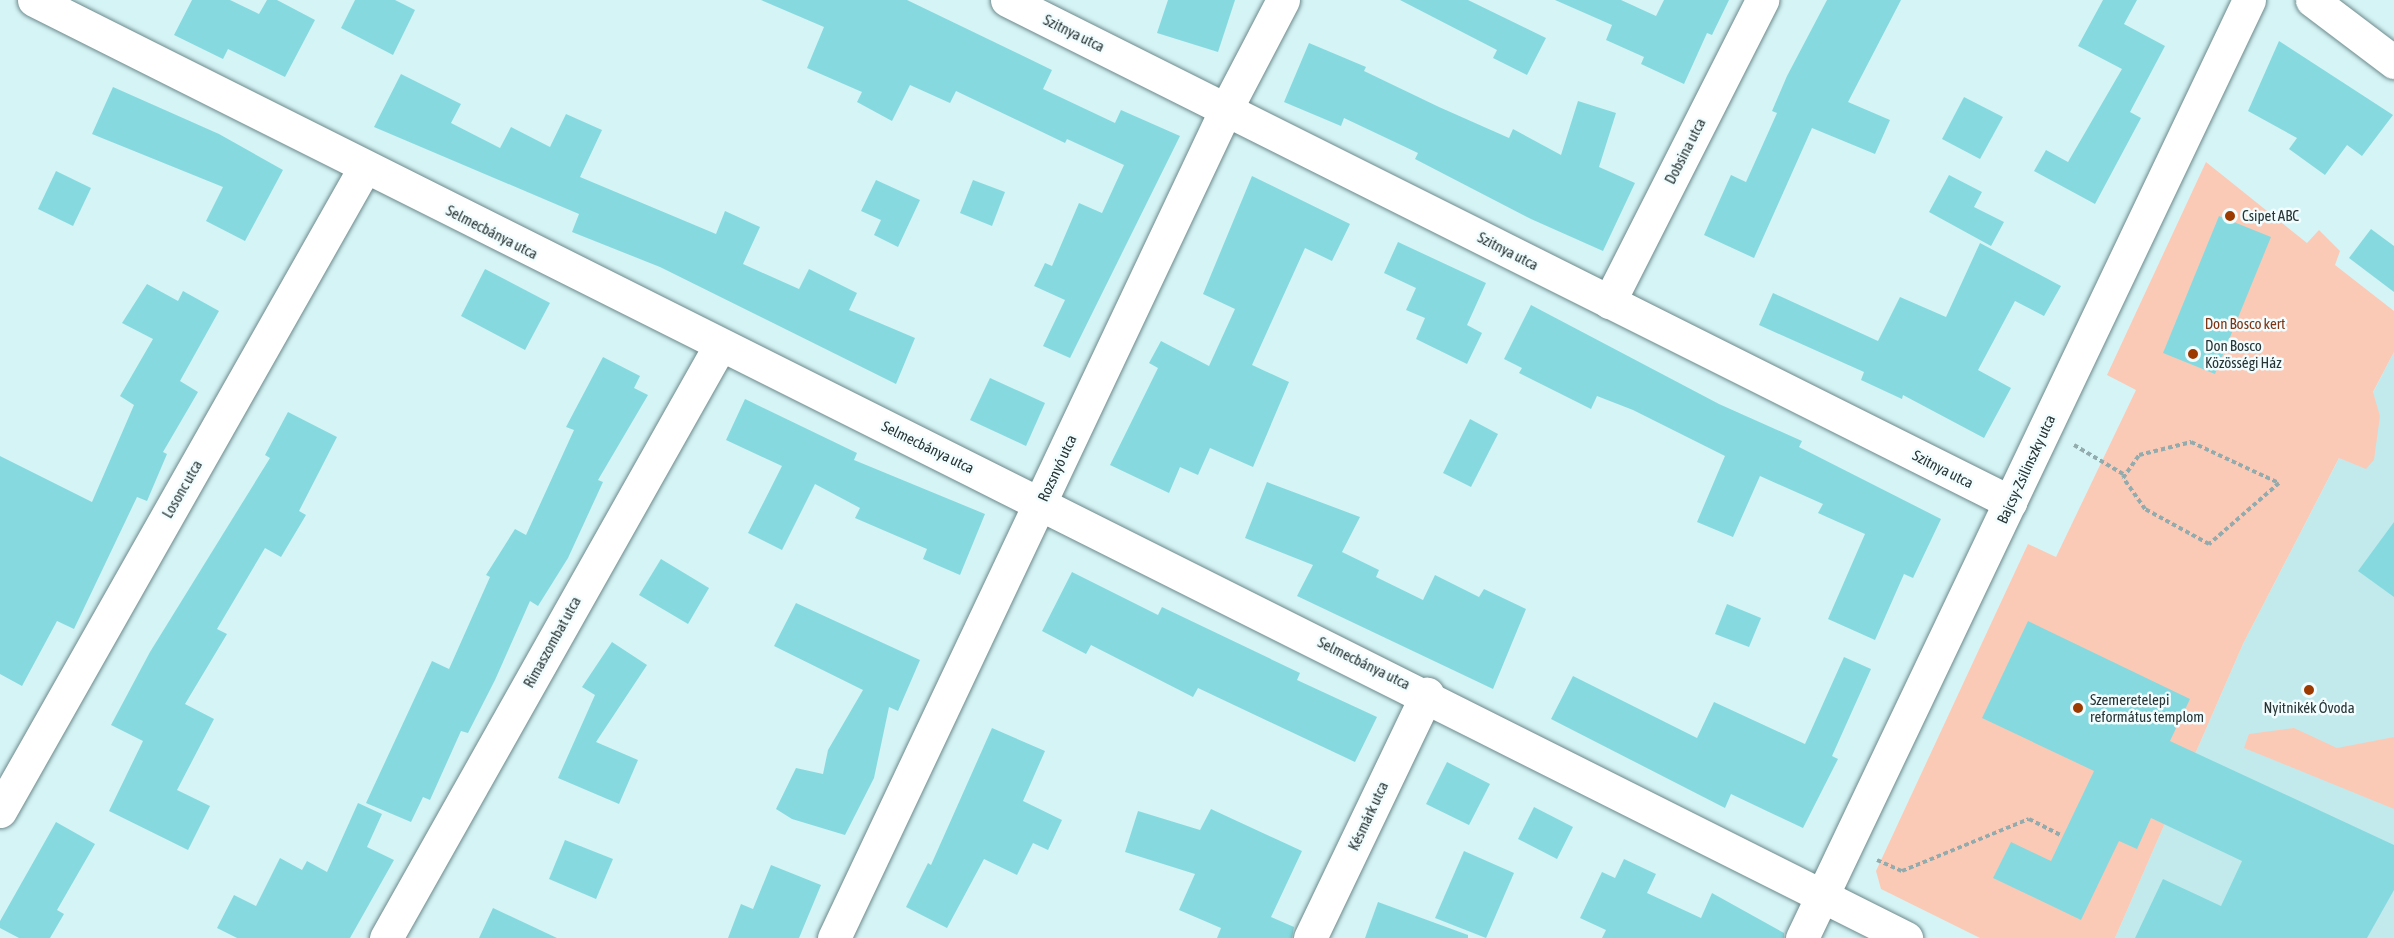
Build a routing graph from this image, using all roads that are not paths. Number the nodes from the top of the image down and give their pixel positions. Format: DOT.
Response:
graph roads {
  1 [pos="34,0"];
  2 [pos="1007,0"];
  3 [pos="1283,0"];
  4 [pos="1762,0"];
  5 [pos="2248,0"];
  6 [pos="2312,0"];
  7 [pos="2394,62"];
  8 [pos="1226,109"];
  9 [pos="365,167"];
  10 [pos="1608,302"];
  11 [pos="719,347"];
  12 [pos="1041,502"];
  13 [pos="2010,502"];
  14 [pos="1426,694"];
  15 [pos="0,811"];
  16 [pos="1822,895"];
  17 [pos="386,938"];
  18 [pos="834,938"];
  19 [pos="1310,938"];
  20 [pos="1802,938"];
  21 [pos="1906,938"];
  1 -- 9 [label="street, Selmecbánya utca"];
  2 -- 8 [label="street, Szitnya utca"];
  3 -- 8 [label="street, Rozsnyó utca"];
  4 -- 10 [label="street, Dobsina utca"];
  5 -- 13 [label="street, Bajcsy-Zsilinszky utca"];
  6 -- 7 [label="street"];
  8 -- 10 [label="street, Szitnya utca"];
  8 -- 12 [label="street, Rozsnyó utca"];
  9 -- 11 [label="street, Selmecbánya utca"];
  9 -- 15 [label="street, Losonc utca"];
  10 -- 13 [label="street, Szitnya utca"];
  11 -- 12 [label="street, Selmecbánya utca"];
  11 -- 17 [label="street, Rimaszombat utca"];
  12 -- 14 [label="street, Selmecbánya utca"];
  12 -- 18 [label="street, Rozsnyó utca"];
  13 -- 16 [label="street, Bajcsy-Zsilinszky utca"];
  14 -- 16 [label="street, Selmecbánya utca"];
  14 -- 19 [label="street, Késmárk utca"];
  16 -- 20 [label="street, Bajcsy-Zsilinszky utca"];
  16 -- 21 [label="street, Selmecbánya utca"];
}
